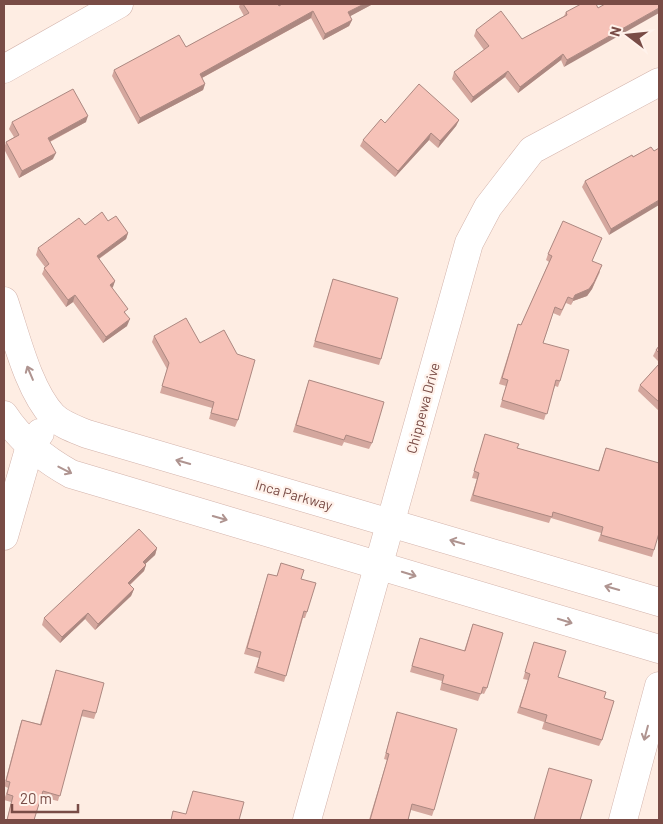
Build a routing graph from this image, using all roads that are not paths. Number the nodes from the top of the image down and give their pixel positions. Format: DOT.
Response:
graph roads {
  1 [pos="119,4"];
  2 [pos="4,68"];
  3 [pos="659,82"];
  4 [pos="4,301"];
  5 [pos="4,415"];
  6 [pos="53,416"];
  7 [pos="30,446"];
  8 [pos="391,523"];
  9 [pos="4,536"];
  10 [pos="380,565"];
  11 [pos="659,602"];
  12 [pos="659,649"];
  13 [pos="659,686"];
  14 [pos="307,820"];
  15 [pos="623,820"];
  1 -- 2 [label="street"];
  3 -- 8 [label="street, Chippewa Drive"];
  6 -- 4 [label="street, Inca Parkway, one-way"];
  5 -- 7 [label="street"];
  6 -- 7 [label="street"];
  8 -- 6 [label="street, Inca Parkway, one-way"];
  7 -- 9 [label="street"];
  7 -- 10 [label="street, one-way"];
  8 -- 10 [label="street, Chippewa Drive"];
  11 -- 8 [label="street, Inca Parkway, one-way"];
  10 -- 12 [label="street, one-way"];
  10 -- 14 [label="street, Chippewa Drive"];
  13 -- 15 [label="street, one-way"];
}
